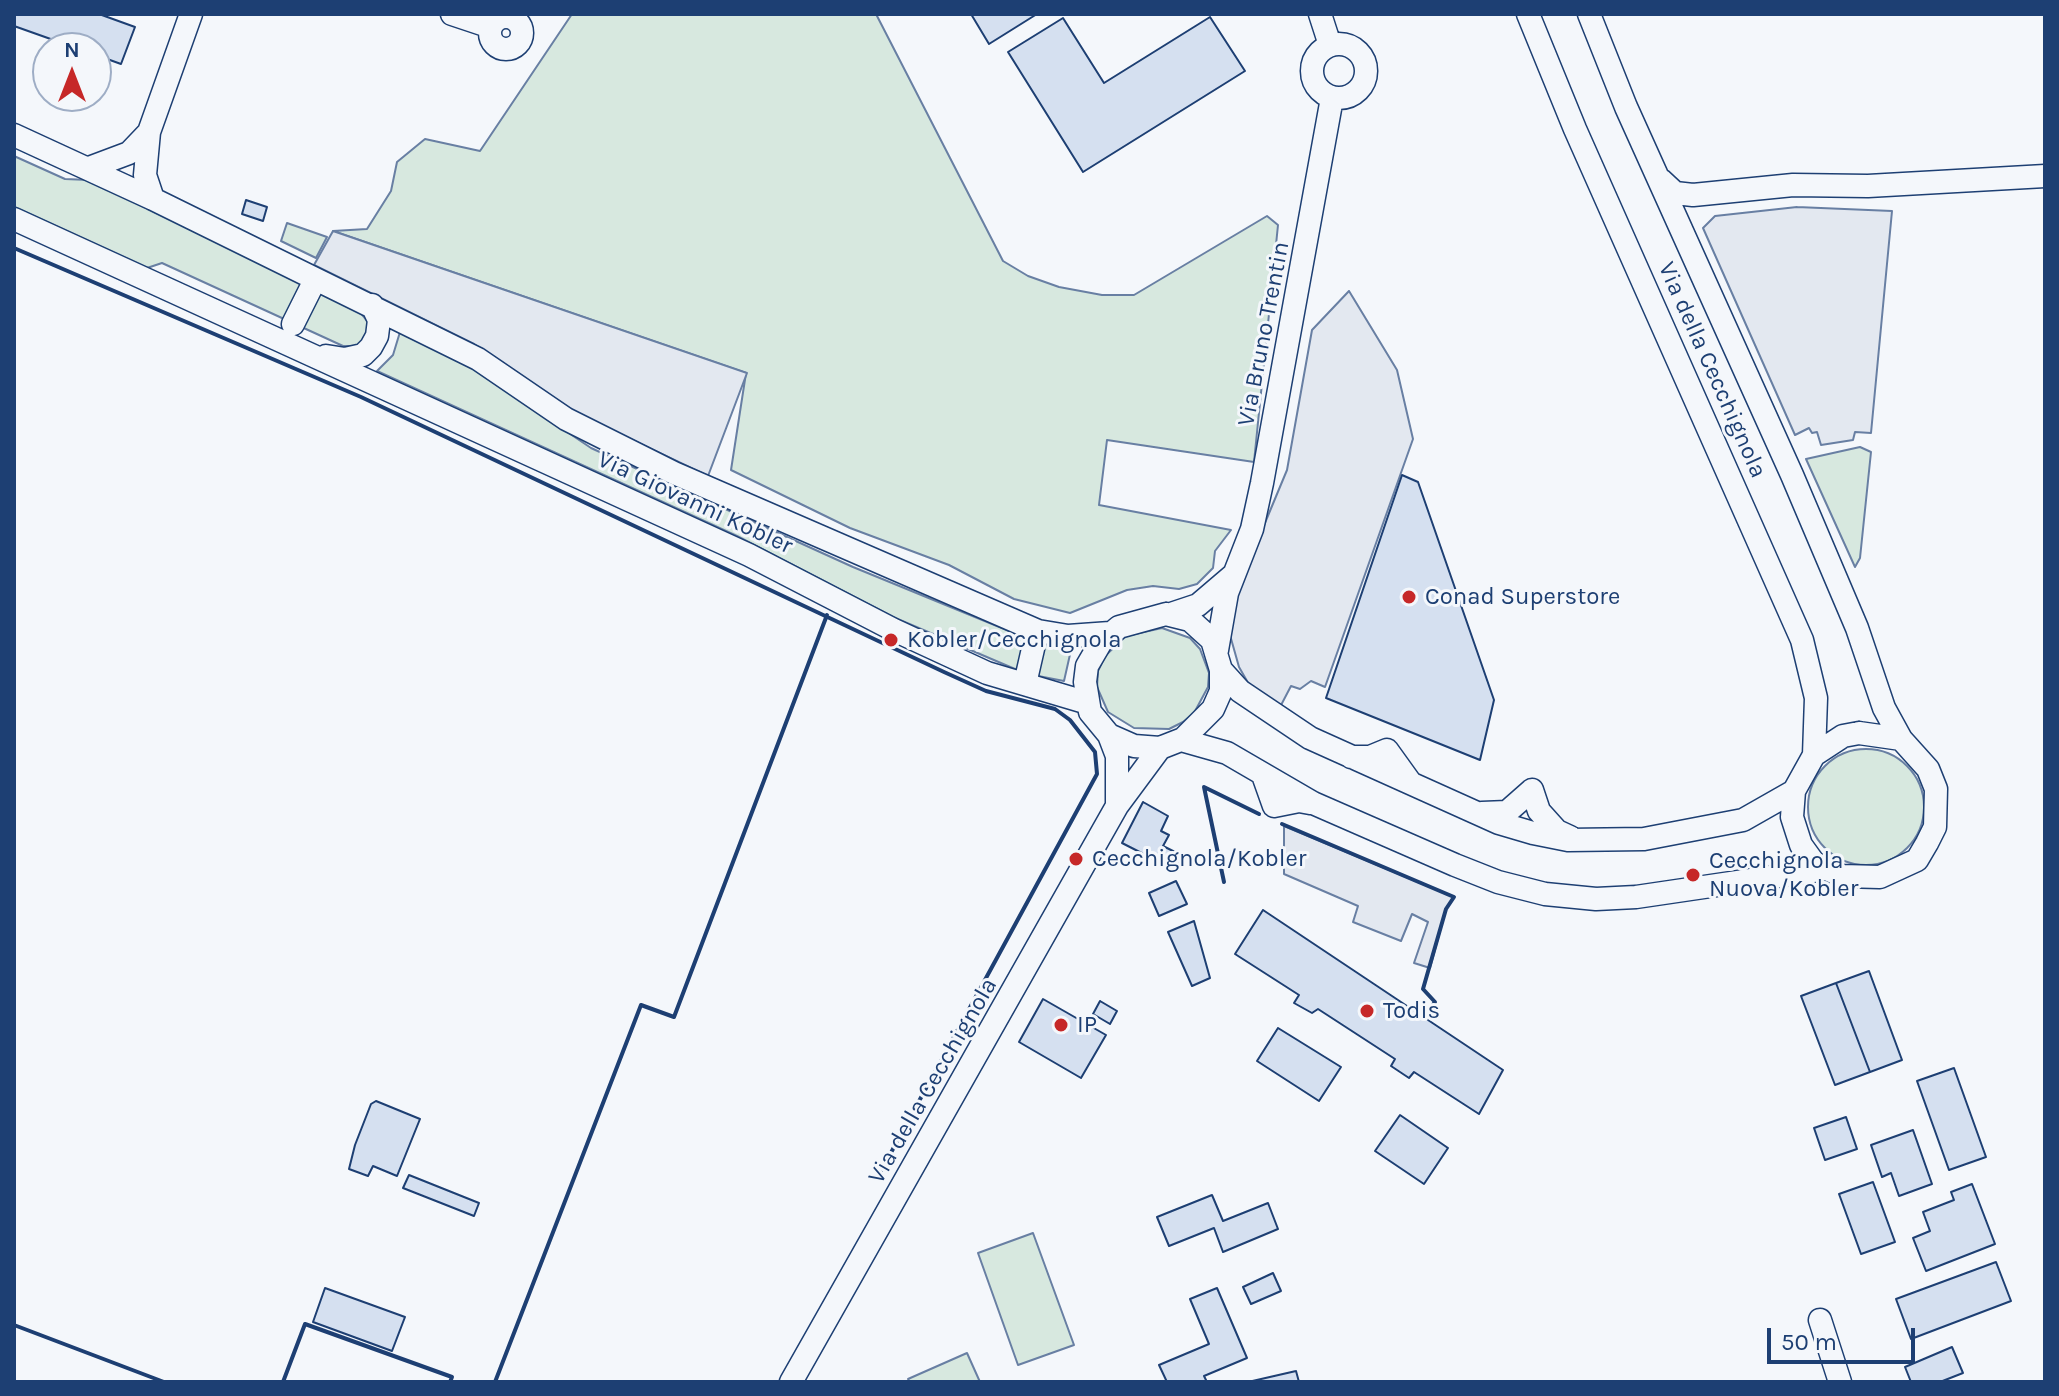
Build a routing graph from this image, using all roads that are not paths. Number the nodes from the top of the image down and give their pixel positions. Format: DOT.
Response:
graph roads {
  1 [pos="191,14"];
  2 [pos="452,14"];
  3 [pos="1320,14"];
  4 [pos="1528,14"];
  5 [pos="1589,14"];
  6 [pos="491,27"];
  7 [pos="1330,45"];
  8 [pos="1332,98"];
  9 [pos="149,132"];
  10 [pos="14,135"];
  11 [pos="89,168"];
  12 [pos="1657,174"];
  13 [pos="2045,176"];
  14 [pos="1739,192"];
  15 [pos="153,199"];
  16 [pos="14,219"];
  17 [pos="1687,242"];
  18 [pos="311,288"];
  19 [pos="372,305"];
  20 [pos="288,333"];
  21 [pos="1233,575"];
  22 [pos="1171,614"];
  23 [pos="1110,633"];
  24 [pos="1035,640"];
  25 [pos="1219,660"];
  26 [pos="1027,675"];
  27 [pos="1088,703"];
  28 [pos="1109,735"];
  29 [pos="1901,739"];
  30 [pos="1170,744"];
  31 [pos="1814,755"];
  32 [pos="1794,791"];
  33 [pos="1117,806"];
  34 [pos="1475,812"];
  35 [pos="1588,841"];
  36 [pos="1826,869"];
  37 [pos="1820,1320"];
  38 [pos="791,1382"];
  39 [pos="1840,1382"];
  1 -- 9 [label="street"];
  2 -- 6 [label="street"];
  3 -- 7 [label="street"];
  4 -- 31 [label="street, Via della Cecchignola"];
  5 -- 12 [label="street, Via della Cecchignola"];
  7 -- 8 [label="street"];
  7 -- 8 [label="street"];
  8 -- 21 [label="street, Via Bruno Trentin"];
  9 -- 11 [label="street"];
  9 -- 15 [label="street"];
  10 -- 11 [label="street, Via Giovanni Kobler"];
  11 -- 15 [label="street, Via Giovanni Kobler"];
  12 -- 14 [label="street"];
  12 -- 17 [label="street, Via della Cecchignola"];
  13 -- 14 [label="street"];
  14 -- 17 [label="street"];
  15 -- 19 [label="street, Via Giovanni Kobler"];
  16 -- 20 [label="street, Via Giovanni Kobler"];
  17 -- 29 [label="street, Via della Cecchignola"];
  18 -- 20 [label="street"];
  19 -- 20 [label="street, Via Giovanni Kobler"];
  19 -- 23 [label="street, Via Giovanni Kobler"];
  20 -- 27 [label="street, Via Giovanni Kobler"];
  21 -- 22 [label="street, Via Bruno Trentin"];
  21 -- 25 [label="street, Via Bruno Trentin"];
  22 -- 23 [label="street"];
  22 -- 25 [label="street"];
  23 -- 27 [label="street"];
  24 -- 26 [label="street"];
  25 -- 30 [label="street"];
  25 -- 34 [label="street"];
  27 -- 28 [label="street"];
  28 -- 30 [label="street"];
  28 -- 33 [label="street, Via della Cecchignola"];
  29 -- 31 [label="street"];
  29 -- 36 [label="street"];
  30 -- 33 [label="street, Via della Cecchignola"];
  30 -- 36 [label="street"];
  31 -- 32 [label="street"];
  32 -- 35 [label="street"];
  32 -- 36 [label="street"];
  33 -- 38 [label="street, Via della Cecchignola"];
  34 -- 35 [label="street"];
  34 -- 35 [label="street"];
  37 -- 39 [label="street"];
}
